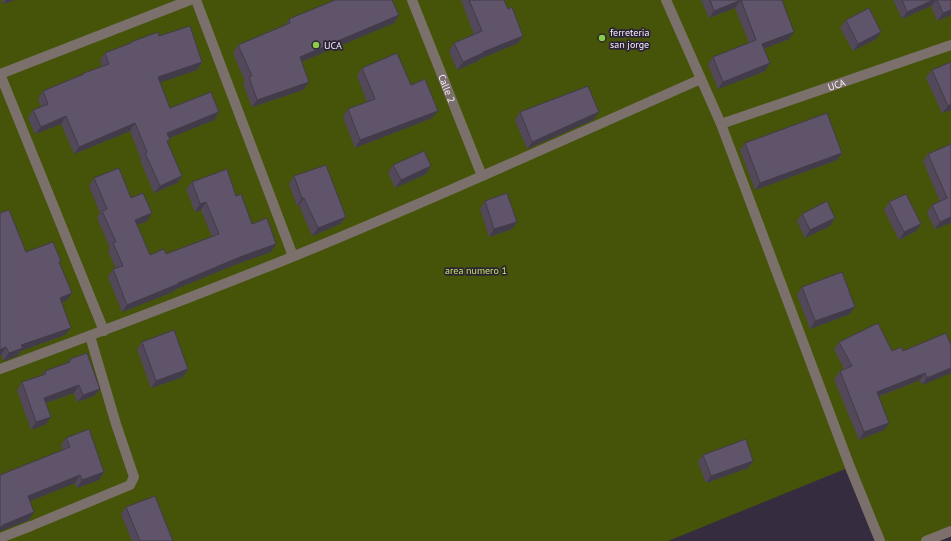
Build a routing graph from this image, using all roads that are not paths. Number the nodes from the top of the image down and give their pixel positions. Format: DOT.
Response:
graph roads {
  1 [pos="190,0"];
  2 [pos="196,0"];
  3 [pos="412,0"];
  4 [pos="666,0"];
  5 [pos="951,45"];
  6 [pos="0,74"];
  7 [pos="701,79"];
  8 [pos="721,124"];
  9 [pos="482,176"];
  10 [pos="293,256"];
  11 [pos="104,331"];
  12 [pos="90,336"];
  13 [pos="0,369"];
  14 [pos="951,531"];
  15 [pos="0,538"];
  16 [pos="880,541"];
  17 [pos="926,541"];
  1 -- 6 [label="street"];
  2 -- 10 [label="street"];
  3 -- 9 [label="street, Calle 2"];
  4 -- 7 [label="street"];
  5 -- 8 [label="street, UCA"];
  6 -- 11 [label="street"];
  7 -- 8 [label="street"];
  7 -- 9 [label="street"];
  8 -- 16 [label="street"];
  9 -- 10 [label="street"];
  10 -- 11 [label="street"];
  11 -- 12 [label="street"];
  12 -- 13 [label="street"];
  12 -- 15 [label="street"];
  14 -- 17 [label="street"];
}
